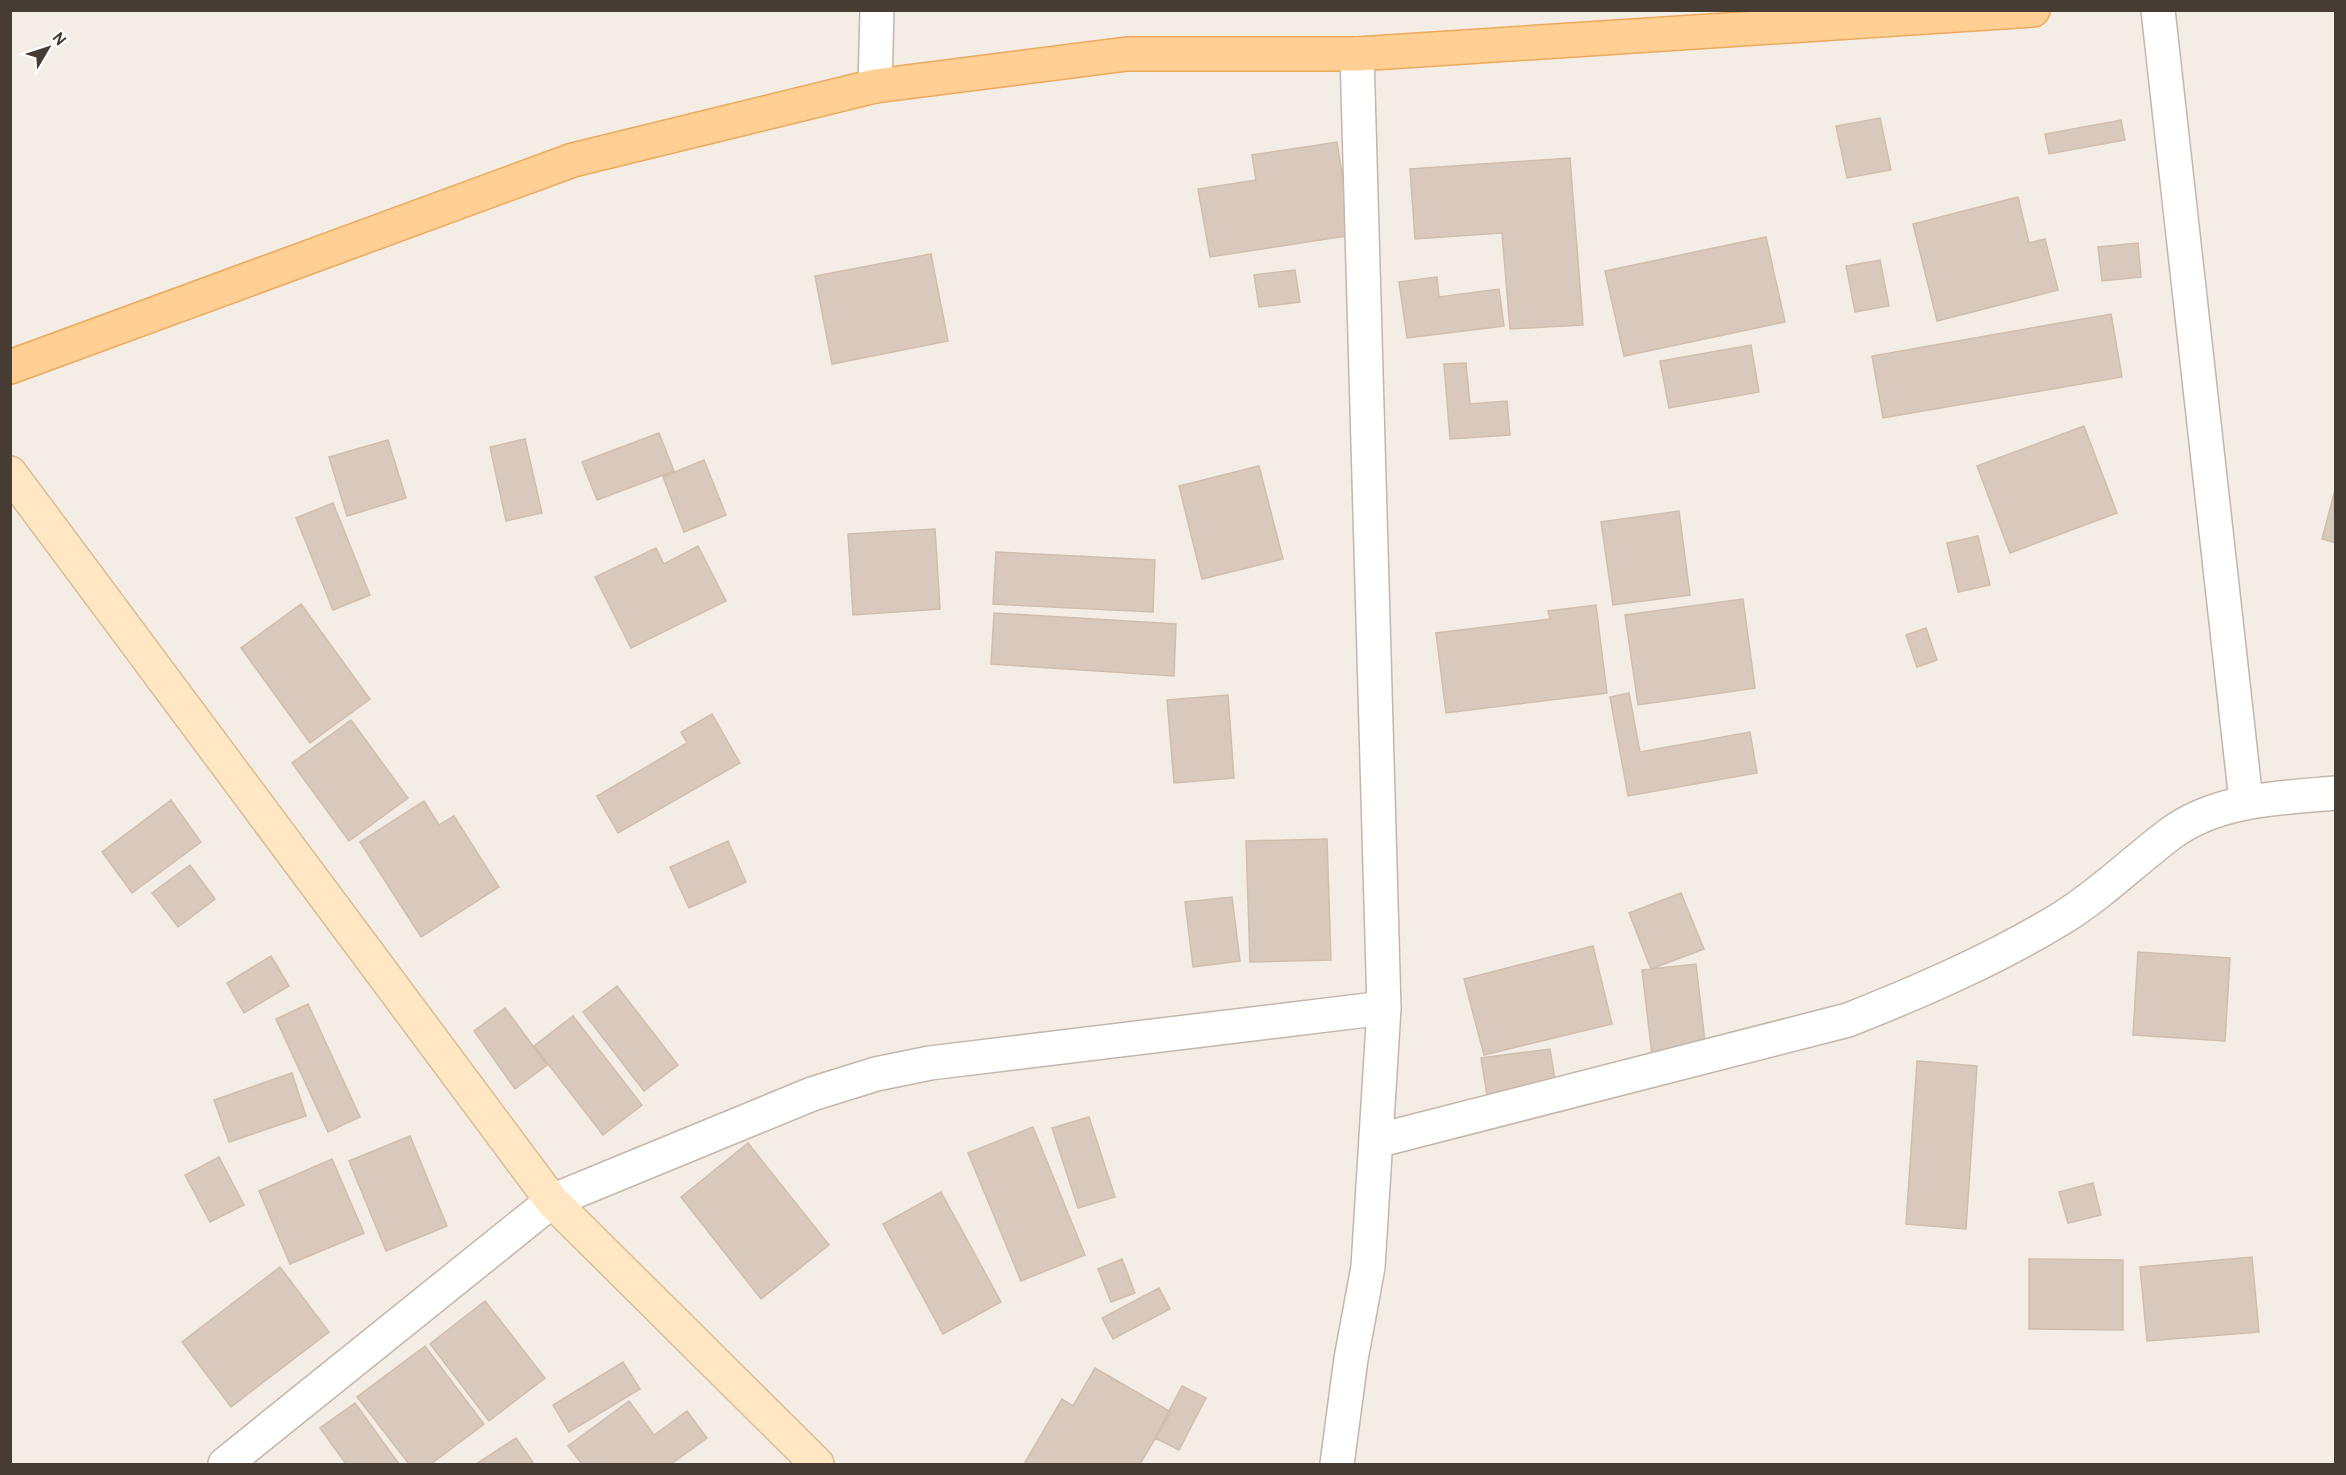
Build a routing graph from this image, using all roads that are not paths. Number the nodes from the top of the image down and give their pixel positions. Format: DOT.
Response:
graph roads {
  1 [pos="877,10"];
  2 [pos="2033,10"];
  3 [pos="2158,10"];
  4 [pos="1358,54"];
  5 [pos="875,86"];
  6 [pos="10,367"];
  7 [pos="10,473"];
  8 [pos="2336,793"];
  9 [pos="2246,801"];
  10 [pos="1384,1008"];
  11 [pos="1376,1141"];
  12 [pos="552,1201"];
  13 [pos="225,1464"];
  14 [pos="817,1464"];
  15 [pos="1337,1464"];
  1 -- 5 [label="street"];
  2 -- 4 [label="main road"];
  3 -- 9 [label="street"];
  4 -- 5 [label="main road"];
  4 -- 10 [label="street"];
  5 -- 6 [label="main road"];
  7 -- 12 [label="street"];
  8 -- 9 [label="street"];
  9 -- 11 [label="street"];
  10 -- 11 [label="street"];
  10 -- 12 [label="street"];
  11 -- 15 [label="street"];
  12 -- 13 [label="street"];
  12 -- 14 [label="street"];
}
